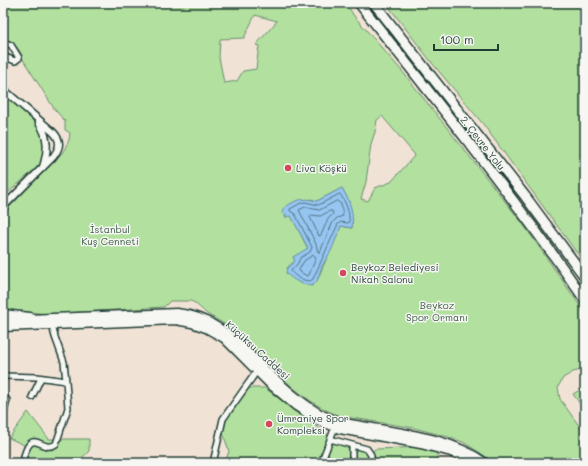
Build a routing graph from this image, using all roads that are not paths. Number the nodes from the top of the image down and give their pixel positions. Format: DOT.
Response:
graph roads {
  1 [pos="359,3"];
  2 [pos="374,3"];
  3 [pos="3,42"];
  4 [pos="3,56"];
  5 [pos="3,89"];
  6 [pos="33,115"];
  7 [pos="47,144"];
  8 [pos="59,144"];
  9 [pos="43,168"];
  10 [pos="3,208"];
  11 [pos="585,277"];
  12 [pos="585,300"];
  13 [pos="3,313"];
  14 [pos="39,319"];
  15 [pos="3,320"];
  16 [pos="78,321"];
  17 [pos="52,325"];
  18 [pos="3,327"];
  19 [pos="259,368"];
  20 [pos="3,376"];
  21 [pos="40,378"];
  22 [pos="66,381"];
  23 [pos="3,395"];
  24 [pos="32,397"];
  25 [pos="3,416"];
  26 [pos="336,424"];
  27 [pos="330,439"];
  28 [pos="352,445"];
  29 [pos="458,452"];
  30 [pos="24,456"];
  31 [pos="213,463"];
  32 [pos="321,463"];
  33 [pos="352,463"];
  34 [pos="371,463"];
  35 [pos="473,463"];
  36 [pos="485,463"];
  1 -- 12 [label="highway, 2. Çevre Yolu"];
  2 -- 11 [label="highway, 2. Çevre Yolu"];
  3 -- 4 [label="street"];
  5 -- 6 [label="street"];
  6 -- 7 [label="street"];
  6 -- 8 [label="street"];
  7 -- 8 [label="street"];
  7 -- 9 [label="street"];
  8 -- 9 [label="street"];
  9 -- 10 [label="street"];
  13 -- 14 [label="street"];
  14 -- 15 [label="main road, Küçüksu Caddesi"];
  14 -- 16 [label="main road, Küçüksu Caddesi"];
  16 -- 17 [label="main road, Küçüksu Caddesi"];
  16 -- 19 [label="main road, Küçüksu Caddesi"];
  17 -- 18 [label="main road, Küçüksu Caddesi"];
  17 -- 22 [label="street"];
  19 -- 26 [label="main road, Küçüksu Caddesi"];
  19 -- 31 [label="street"];
  20 -- 21 [label="street"];
  21 -- 22 [label="street"];
  21 -- 24 [label="street"];
  22 -- 30 [label="street"];
  23 -- 25 [label="street"];
  26 -- 27 [label="street"];
  26 -- 29 [label="main road, Küçüksu Caddesi"];
  27 -- 28 [label="street"];
  27 -- 32 [label="street"];
  28 -- 33 [label="street"];
  28 -- 34 [label="street"];
  29 -- 35 [label="main road, Küçüksu Caddesi"];
  29 -- 36 [label="main road, Küçüksu Caddesi"];
}
